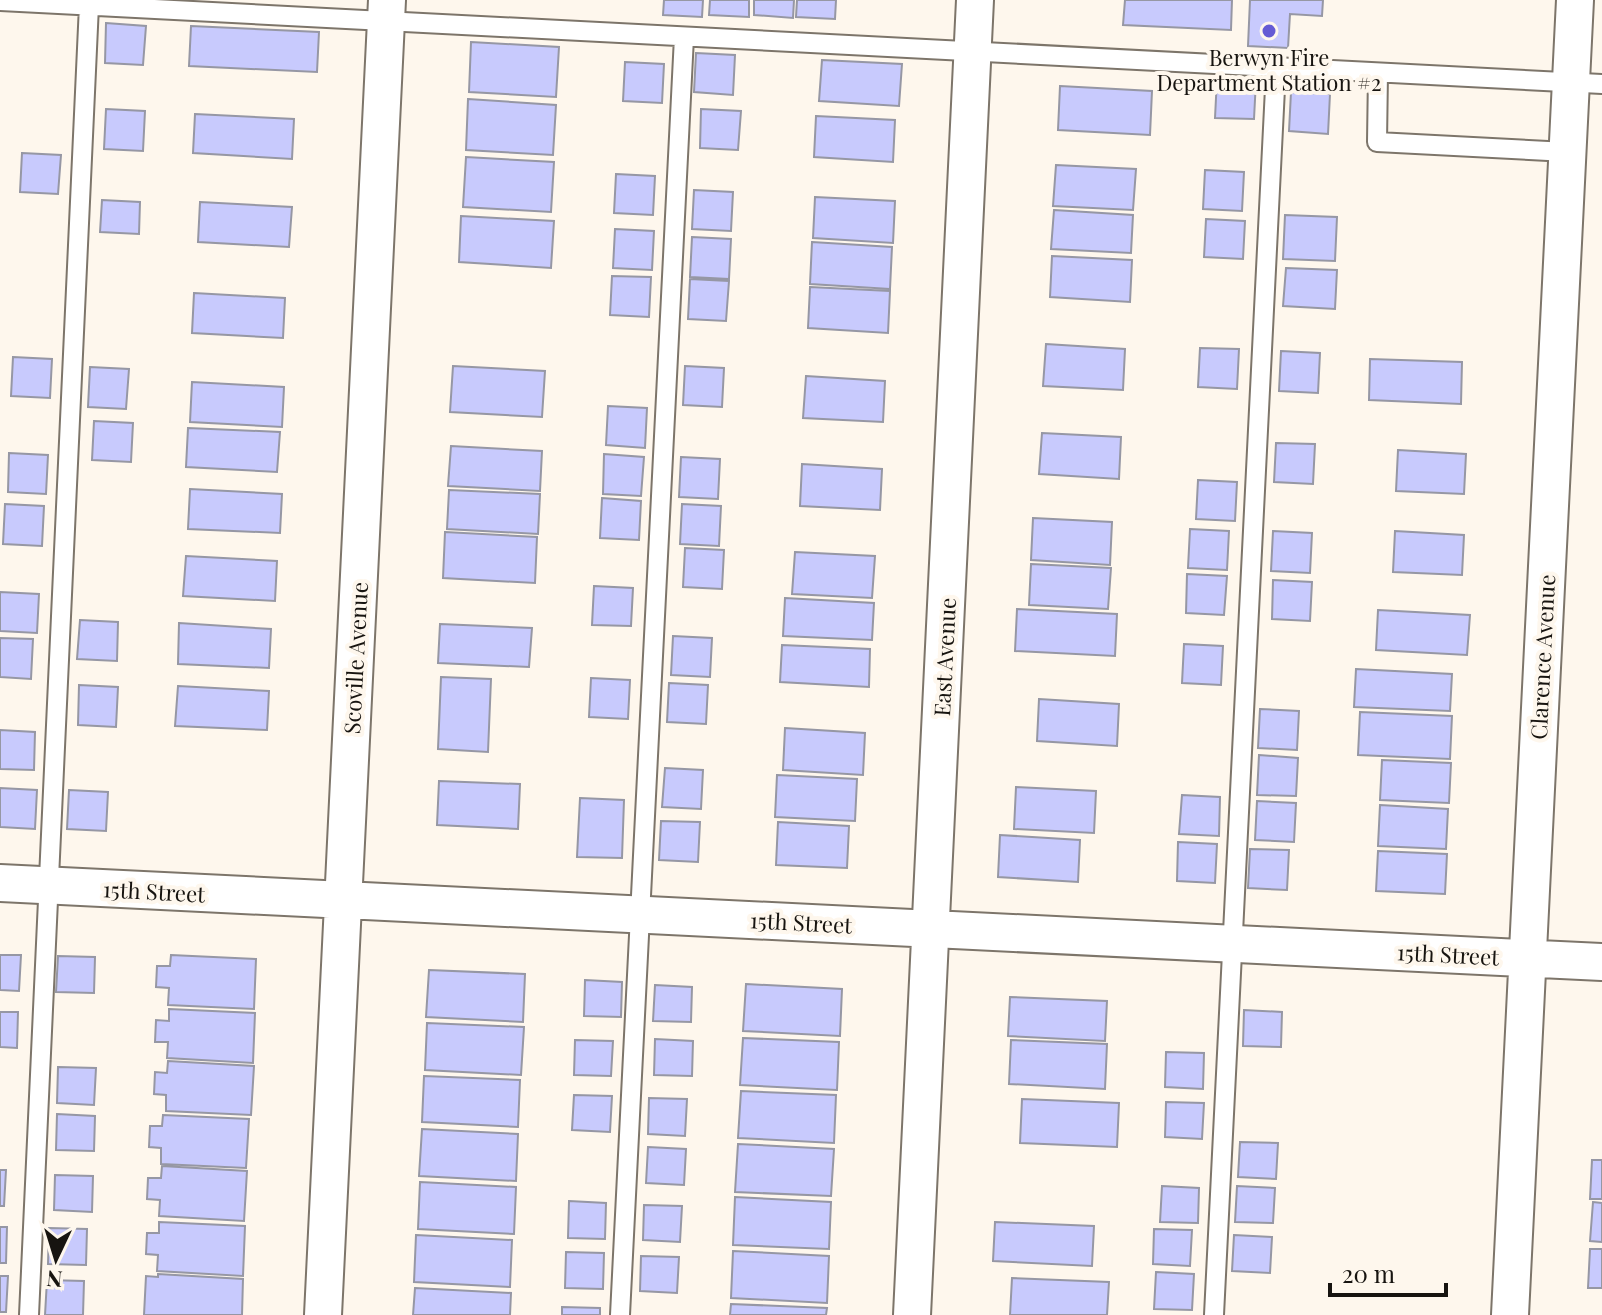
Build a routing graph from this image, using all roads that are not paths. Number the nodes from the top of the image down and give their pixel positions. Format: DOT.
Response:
graph roads {
  1 [pos="975,0"];
  2 [pos="1575,0"];
  3 [pos="0,1"];
  4 [pos="89,5"];
  5 [pos="387,10"];
  6 [pos="684,37"];
  7 [pos="973,52"];
  8 [pos="1276,68"];
  9 [pos="1378,73"];
  10 [pos="1586,83"];
  11 [pos="1567,152"];
  12 [pos="0,883"];
  13 [pos="49,885"];
  14 [pos="344,900"];
  15 [pos="641,914"];
  16 [pos="931,929"];
  17 [pos="1232,944"];
  18 [pos="1528,958"];
  19 [pos="1602,962"];
  20 [pos="29,1315"];
  21 [pos="323,1315"];
  22 [pos="620,1315"];
  23 [pos="912,1315"];
  24 [pos="1214,1315"];
  25 [pos="1510,1315"];
  1 -- 7 [label="street, East Avenue"];
  2 -- 10 [label="street, Clarence Avenue"];
  3 -- 4 [label="lane"];
  4 -- 5 [label="lane"];
  4 -- 13 [label="lane"];
  5 -- 6 [label="lane"];
  5 -- 14 [label="street, Scoville Avenue"];
  6 -- 7 [label="lane"];
  6 -- 15 [label="lane"];
  7 -- 8 [label="lane"];
  7 -- 16 [label="street, East Avenue"];
  8 -- 9 [label="lane"];
  8 -- 17 [label="lane"];
  9 -- 10 [label="lane"];
  9 -- 11 [label="lane"];
  10 -- 11 [label="street, Clarence Avenue"];
  11 -- 18 [label="street, Clarence Avenue"];
  12 -- 13 [label="street, 15th Street"];
  13 -- 14 [label="street, 15th Street"];
  13 -- 20 [label="lane"];
  14 -- 15 [label="street, 15th Street"];
  14 -- 21 [label="street, Scoville Avenue"];
  15 -- 16 [label="street, 15th Street"];
  15 -- 22 [label="lane"];
  16 -- 17 [label="street, 15th Street"];
  16 -- 23 [label="street, East Avenue"];
  17 -- 18 [label="street, 15th Street"];
  17 -- 24 [label="lane"];
  18 -- 19 [label="street, 15th Street"];
  18 -- 25 [label="street, Clarence Avenue"];
}
